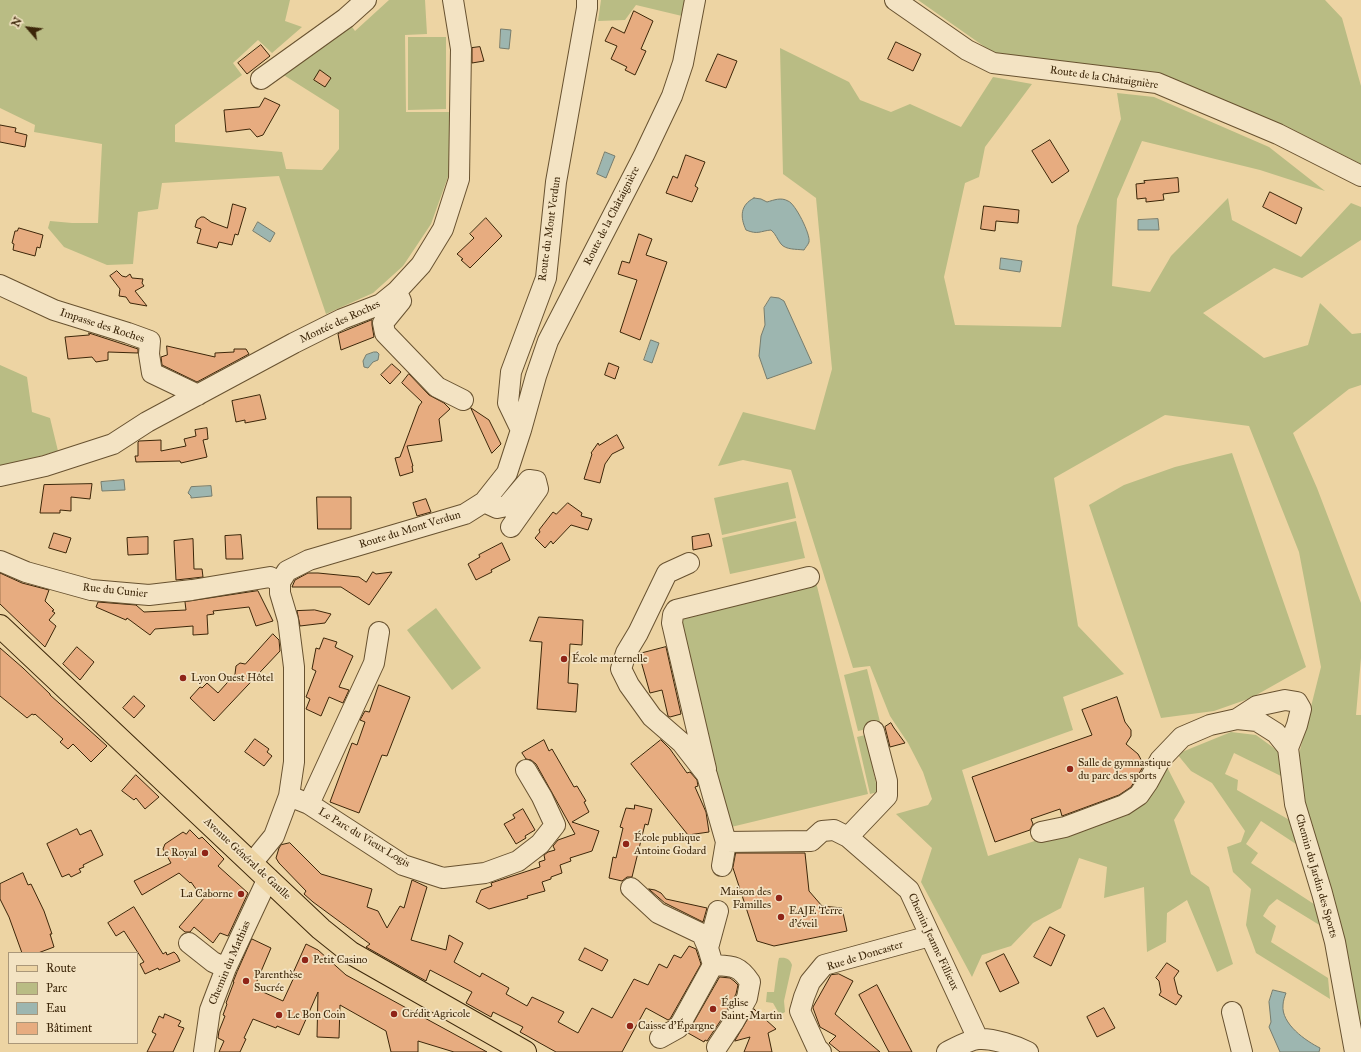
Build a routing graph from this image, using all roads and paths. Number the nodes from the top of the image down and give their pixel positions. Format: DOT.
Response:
graph roads {
  1 [pos="366,0"];
  2 [pos="453,0"];
  3 [pos="587,0"];
  4 [pos="695,0"];
  5 [pos="895,0"];
  6 [pos="261,79"];
  7 [pos="1361,176"];
  8 [pos="0,285"];
  9 [pos="397,291"];
  10 [pos="198,395"];
  11 [pos="463,400"];
  12 [pos="521,430"];
  13 [pos="0,476"];
  14 [pos="484,502"];
  15 [pos="511,527"];
  16 [pos="0,560"];
  17 [pos="689,563"];
  18 [pos="809,577"];
  19 [pos="280,582"];
  20 [pos="0,626"];
  21 [pos="379,632"];
  22 [pos="1237,719"];
  23 [pos="874,730"];
  24 [pos="1288,748"];
  25 [pos="526,770"];
  26 [pos="707,775"];
  27 [pos="289,796"];
  28 [pos="309,804"];
  29 [pos="1041,832"];
  30 [pos="848,837"];
  31 [pos="726,842"];
  32 [pos="252,863"];
  33 [pos="722,866"];
  34 [pos="268,878"];
  35 [pos="631,888"];
  36 [pos="718,911"];
  37 [pos="930,936"];
  38 [pos="188,943"];
  39 [pos="710,956"];
  40 [pos="226,968"];
  41 [pos="1232,1012"];
  42 [pos="660,1038"];
  43 [pos="978,1038"];
  44 [pos="204,1044"];
  45 [pos="717,1047"];
  46 [pos="520,1051"];
  47 [pos="821,1052"];
  48 [pos="947,1052"];
  49 [pos="1028,1052"];
  50 [pos="1242,1052"];
  51 [pos="1355,1052"];
  1 -- 6 [label="street"];
  2 -- 9 [label="street, Montée des Roches"];
  3 -- 12 [label="street, Route du Mont Verdun"];
  4 -- 12 [label="street, Route de la Châtaignière"];
  5 -- 7 [label="street, Route de la Châtaignière"];
  8 -- 10 [label="street, Impasse des Roches"];
  9 -- 10 [label="street, Montée des Roches"];
  9 -- 11 [label="street"];
  10 -- 13 [label="street, Montée des Roches"];
  12 -- 14 [label="street, Route du Mont Verdun"];
  14 -- 15 [label="street"];
  14 -- 19 [label="street, Route du Mont Verdun"];
  16 -- 19 [label="street, Rue du Cunier"];
  17 -- 26 [label="street"];
  18 -- 26 [label="street"];
  19 -- 27 [label="street"];
  20 -- 32 [label="main road, Avenue Général de Gaulle"];
  21 -- 28 [label="street, Le Parc du Vieux Logis"];
  22 -- 24 [label="street"];
  22 -- 24 [label="street, Chemin du Jardin des Sports"];
  22 -- 29 [label="street"];
  23 -- 30 [label="street"];
  24 -- 51 [label="street, Chemin du Jardin des Sports"];
  25 -- 28 [label="street, Le Parc du Vieux Logis"];
  26 -- 31 [label="street"];
  27 -- 28 [label="street, Le Parc du Vieux Logis"];
  27 -- 32 [label="street"];
  30 -- 31 [label="street, Chemin Jeanne Fillieux"];
  30 -- 37 [label="street, Chemin Jeanne Fillieux"];
  31 -- 33 [label="street"];
  32 -- 34 [label="main road, Avenue Général de Gaulle"];
  34 -- 40 [label="street, Chemin du Mathias"];
  34 -- 46 [label="main road, Avenue Général de Gaulle"];
  35 -- 39 [label="street"];
  36 -- 39 [label="street"];
  37 -- 43 [label="street, Chemin Jeanne Fillieux"];
  37 -- 47 [label="street, Rue de Doncaster"];
  38 -- 40 [label="street"];
  39 -- 42 [label="street"];
  39 -- 45 [label="street"];
  40 -- 44 [label="street, Chemin du Mathias"];
  41 -- 50 [label="street"];
  43 -- 48 [label="street"];
  43 -- 49 [label="street"];
}
